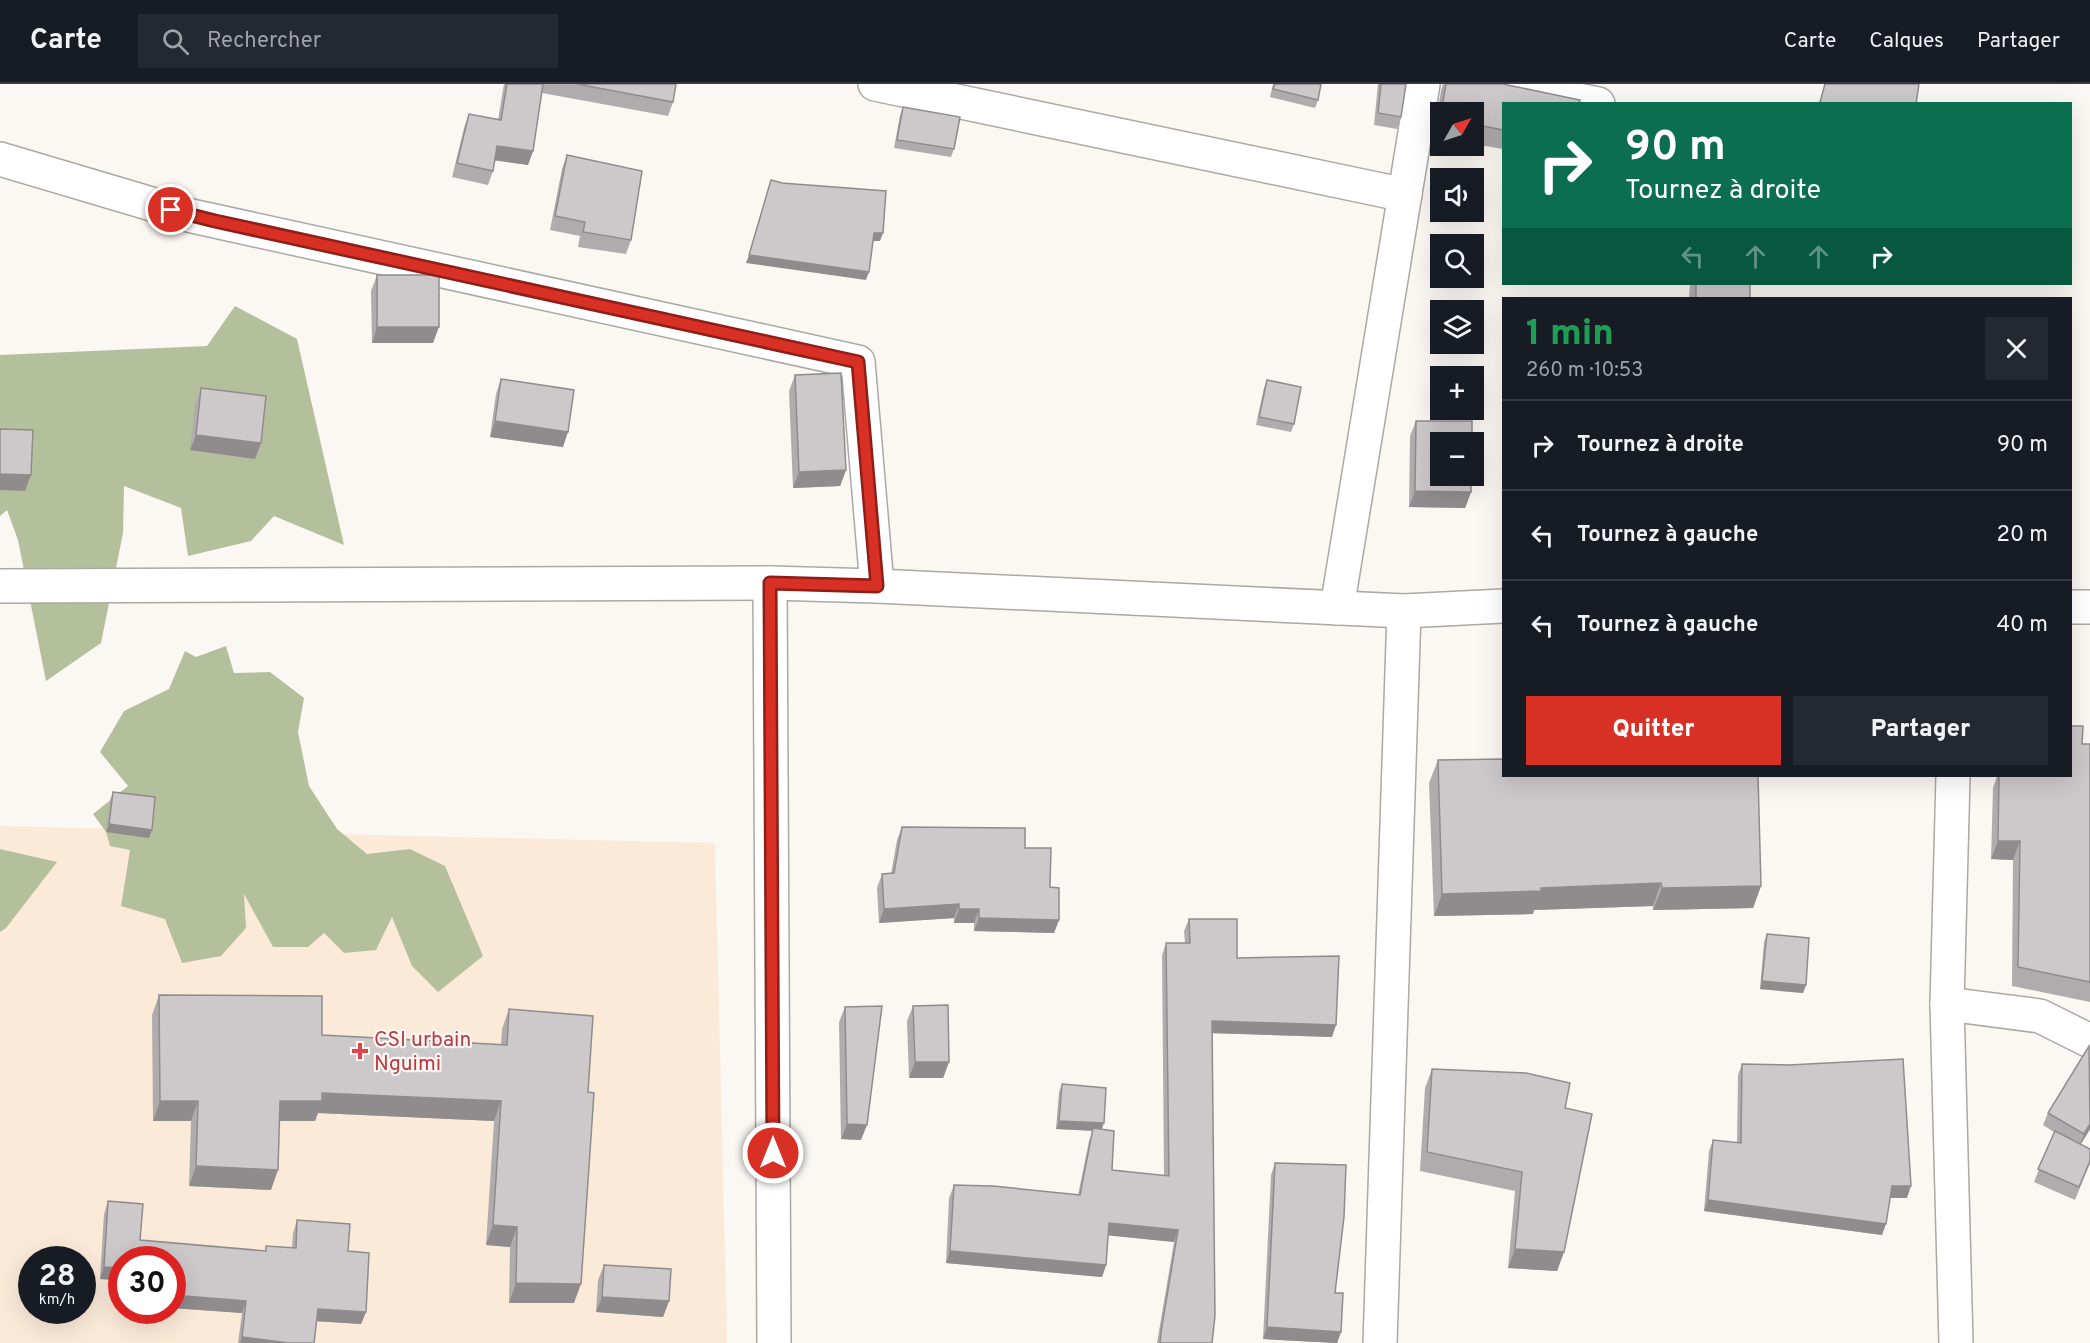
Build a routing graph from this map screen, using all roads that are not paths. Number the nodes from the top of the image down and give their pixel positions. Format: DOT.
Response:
graph roads {
  1 [pos="875,84"];
  2 [pos="1423,84"];
  3 [pos="1498,84"];
  4 [pos="1588,102"];
  5 [pos="0,159"];
  6 [pos="1405,195"];
  7 [pos="770,583"];
  8 [pos="0,586"];
  9 [pos="877,586"];
  10 [pos="1502,606"];
  11 [pos="2090,606"];
  12 [pos="2072,607"];
  13 [pos="1337,608"];
  14 [pos="1404,611"];
  15 [pos="1953,777"];
  16 [pos="1947,1004"];
  17 [pos="2090,1041"];
  18 [pos="774,1343"];
  19 [pos="1380,1343"];
  20 [pos="1956,1343"];
  1 -- 6 [label="main road"];
  2 -- 6 [label="main road"];
  3 -- 4 [label="main road"];
  5 -- 9 [label="main road"];
  6 -- 13 [label="main road"];
  7 -- 8 [label="main road"];
  7 -- 9 [label="main road"];
  7 -- 18 [label="main road"];
  9 -- 13 [label="main road"];
  10 -- 14 [label="main road"];
  11 -- 12 [label="main road"];
  13 -- 14 [label="main road"];
  14 -- 19 [label="main road"];
  15 -- 16 [label="main road"];
  16 -- 17 [label="main road"];
  16 -- 20 [label="main road"];
}
